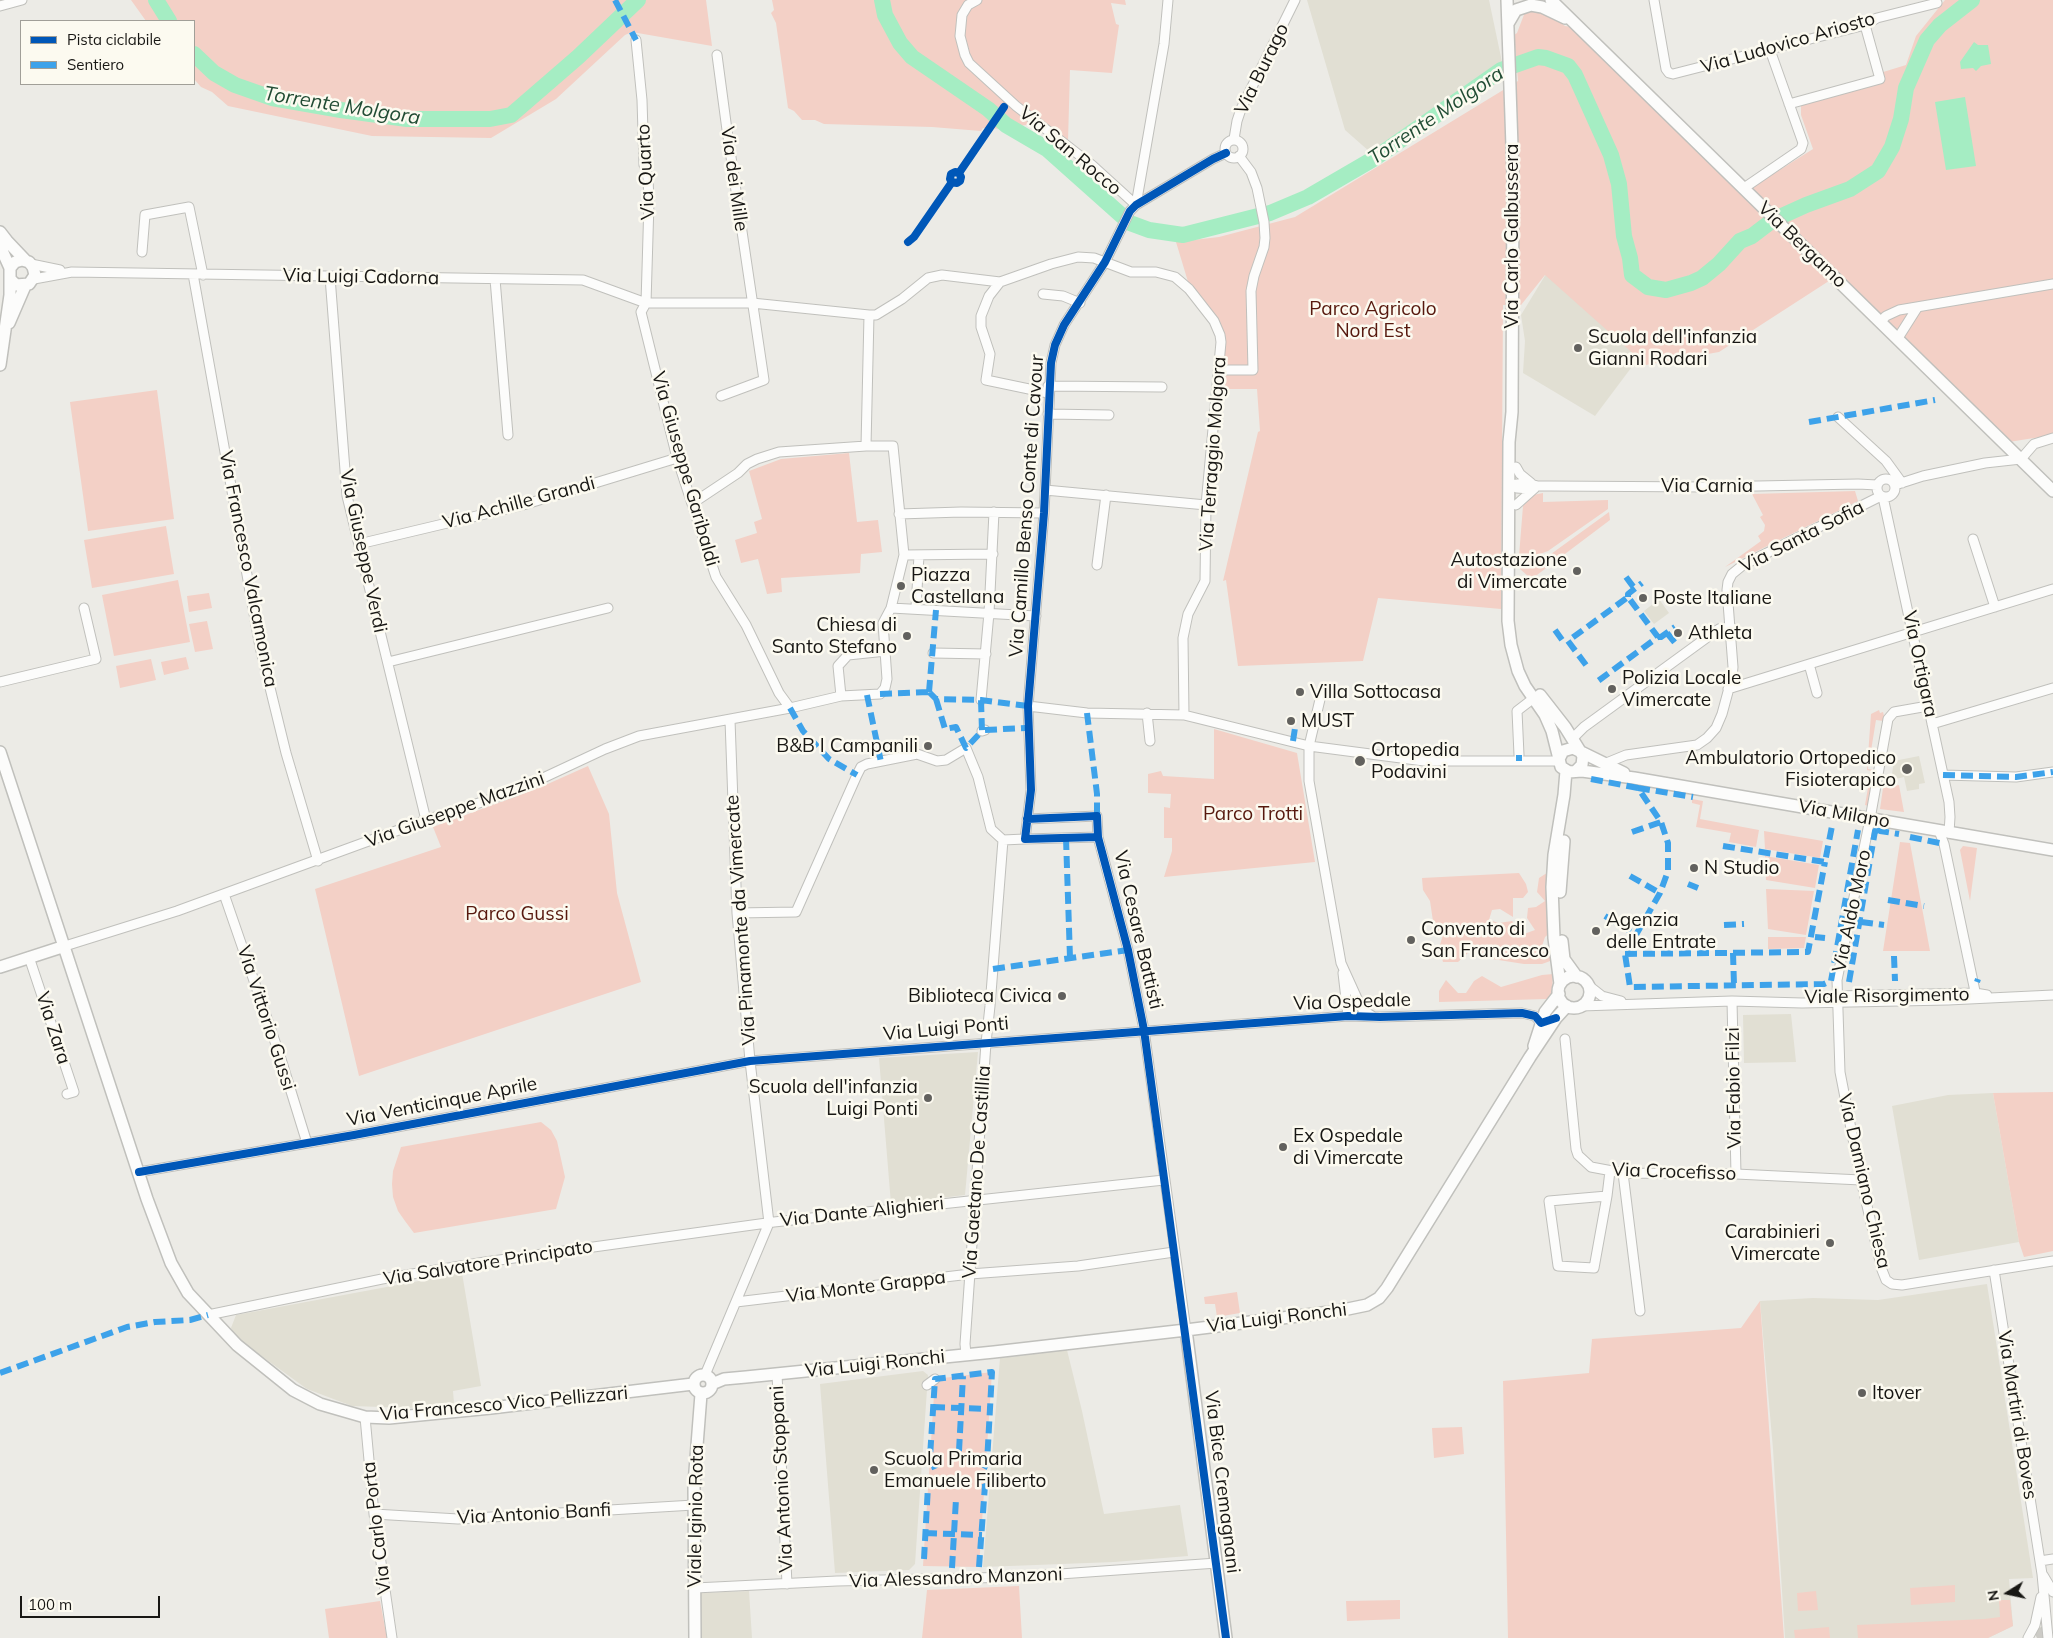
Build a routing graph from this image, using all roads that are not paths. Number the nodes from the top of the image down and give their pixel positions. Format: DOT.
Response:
graph roads {
  1 [pos="22,0"];
  2 [pos="977,0"];
  3 [pos="1168,0"];
  4 [pos="1295,0"];
  5 [pos="1502,0"];
  6 [pos="1551,0"];
  7 [pos="1654,0"];
  8 [pos="1937,3"];
  9 [pos="0,6"];
  10 [pos="1575,24"];
  11 [pos="1864,25"];
  12 [pos="1508,26"];
  13 [pos="636,40"];
  14 [pos="1770,50"];
  15 [pos="718,55"];
  16 [pos="1508,59"];
  17 [pos="1789,104"];
  18 [pos="1234,139"];
  19 [pos="1226,153"];
  20 [pos="1240,156"];
  21 [pos="1744,188"];
  22 [pos="1133,208"];
  23 [pos="0,232"];
  24 [pos="0,246"];
  25 [pos="142,252"];
  26 [pos="1105,262"];
  27 [pos="28,263"];
  28 [pos="72,272"];
  29 [pos="10,274"];
  30 [pos="198,274"];
  31 [pos="330,277"];
  32 [pos="495,279"];
  33 [pos="29,282"];
  34 [pos="1000,282"];
  35 [pos="2053,284"];
  36 [pos="1043,294"];
  37 [pos="646,303"];
  38 [pos="752,303"];
  39 [pos="1080,303"];
  40 [pos="1917,308"];
  41 [pos="869,315"];
  42 [pos="1881,321"];
  43 [pos="3,327"];
  44 [pos="1898,338"];
  45 [pos="0,365"];
  46 [pos="1218,370"];
  47 [pos="1162,387"];
  48 [pos="1048,390"];
  49 [pos="721,396"];
  50 [pos="1512,412"];
  51 [pos="1048,414"];
  52 [pos="1109,416"];
  53 [pos="1838,417"];
  54 [pos="508,435"];
  55 [pos="2053,438"];
  56 [pos="866,446"];
  57 [pos="677,458"];
  58 [pos="2021,459"];
  59 [pos="1889,466"];
  60 [pos="1516,467"];
  61 [pos="1879,484"];
  62 [pos="1898,484"];
  63 [pos="1514,485"];
  64 [pos="1535,485"];
  65 [pos="1045,490"];
  66 [pos="2053,490"];
  67 [pos="1106,495"];
  68 [pos="1882,496"];
  69 [pos="693,503"];
  70 [pos="1206,505"];
  71 [pos="1516,505"];
  72 [pos="994,512"];
  73 [pos="1044,512"];
  74 [pos="899,514"];
  75 [pos="1973,539"];
  76 [pos="359,544"];
  77 [pos="919,554"];
  78 [pos="993,554"];
  79 [pos="904,555"];
  80 [pos="1097,564"];
  81 [pos="2053,589"];
  82 [pos="1995,606"];
  83 [pos="84,608"];
  84 [pos="608,608"];
  85 [pos="891,608"];
  86 [pos="916,608"];
  87 [pos="990,613"];
  88 [pos="1036,616"];
  89 [pos="1731,627"];
  90 [pos="1911,632"];
  91 [pos="886,651"];
  92 [pos="933,654"];
  93 [pos="986,654"];
  94 [pos="388,662"];
  95 [pos="1809,664"];
  96 [pos="0,682"];
  97 [pos="2053,688"];
  98 [pos="1728,689"];
  99 [pos="1322,691"];
  100 [pos="1818,693"];
  101 [pos="841,696"];
  102 [pos="981,700"];
  103 [pos="1530,701"];
  104 [pos="1028,706"];
  105 [pos="1928,706"];
  106 [pos="790,708"];
  107 [pos="1148,714"];
  108 [pos="1184,715"];
  109 [pos="730,720"];
  110 [pos="1932,724"];
  111 [pos="1573,738"];
  112 [pos="1150,741"];
  113 [pos="1309,746"];
  114 [pos="1579,751"];
  115 [pos="0,752"];
  116 [pos="1518,755"];
  117 [pos="1559,760"];
  118 [pos="1604,764"];
  119 [pos="1571,771"];
  120 [pos="2053,772"];
  121 [pos="1943,775"];
  122 [pos="1634,778"];
  123 [pos="1027,819"];
  124 [pos="1870,819"];
  125 [pos="426,820"];
  126 [pos="1944,832"];
  127 [pos="1098,837"];
  128 [pos="1025,839"];
  129 [pos="1002,840"];
  130 [pos="2053,850"];
  131 [pos="318,861"];
  132 [pos="224,894"];
  133 [pos="736,913"];
  134 [pos="65,946"];
  135 [pos="30,957"];
  136 [pos="1341,963"];
  137 [pos="0,967"];
  138 [pos="1578,977"];
  139 [pos="1588,985"];
  140 [pos="1559,989"];
  141 [pos="2053,995"];
  142 [pos="1976,996"];
  143 [pos="1839,999"];
  144 [pos="1732,1001"];
  145 [pos="1629,1003"];
  146 [pos="1567,1006"];
  147 [pos="1581,1006"];
  148 [pos="1348,1016"];
  149 [pos="1374,1017"];
  150 [pos="1556,1018"];
  151 [pos="1540,1023"];
  152 [pos="1144,1030"];
  153 [pos="1565,1039"];
  154 [pos="986,1043"];
  155 [pos="1530,1057"];
  156 [pos="750,1061"];
  157 [pos="67,1094"];
  158 [pos="307,1143"];
  159 [pos="1610,1171"];
  160 [pos="139,1172"];
  161 [pos="1623,1172"];
  162 [pos="1736,1174"];
  163 [pos="1164,1180"];
  164 [pos="1861,1180"];
  165 [pos="1607,1196"];
  166 [pos="975,1200"];
  167 [pos="769,1223"];
  168 [pos="1174,1252"];
  169 [pos="2053,1261"];
  170 [pos="1994,1270"];
  171 [pos="970,1274"];
  172 [pos="736,1302"];
  173 [pos="1640,1310"];
  174 [pos="208,1315"];
  175 [pos="1186,1330"];
  176 [pos="966,1357"];
  177 [pos="777,1374"];
  178 [pos="709,1380"];
  179 [pos="697,1389"];
  180 [pos="365,1417"];
  181 [pos="694,1504"];
  182 [pos="374,1514"];
  183 [pos="2053,1559"];
  184 [pos="2040,1561"];
  185 [pos="1217,1564"];
  186 [pos="2042,1574"];
  187 [pos="787,1584"];
  188 [pos="695,1588"];
  189 [pos="2042,1592"];
  190 [pos="2053,1592"];
  191 [pos="392,1638"];
  192 [pos="695,1638"];
  193 [pos="1226,1638"];
  194 [pos="2028,1638"];
  195 [pos="2048,1638"];
  1 -- 9 [label="street"];
  2 -- 22 [label="street, Via San Rocco"];
  3 -- 22 [label="street"];
  4 -- 18 [label="street, Via Burago"];
  5 -- 12 [label="street, Via Carlo Galbussera"];
  5 -- 16 [label="street, Via Carlo Galbussera"];
  6 -- 10 [label="street, Via Bergamo"];
  7 -- 14 [label="street, Via Ludovico Ariosto"];
  8 -- 11 [label="street, Via Ludovico Ariosto"];
  10 -- 12 [label="street"];
  10 -- 21 [label="street, Via Bergamo"];
  11 -- 14 [label="street, Via Ludovico Ariosto"];
  11 -- 17 [label="street"];
  12 -- 16 [label="street, Via Carlo Galbussera"];
  13 -- 37 [label="street, Via Quarto"];
  14 -- 17 [label="street"];
  15 -- 38 [label="street, Via dei Mille"];
  16 -- 50 [label="street, Via Carlo Galbussera"];
  17 -- 21 [label="street"];
  18 -- 19 [label="street, Via Burago"];
  18 -- 20 [label="street, Via Burago"];
  19 -- 20 [label="street"];
  19 -- 22 [label="street"];
  20 -- 46 [label="street"];
  21 -- 42 [label="street, Via Bergamo"];
  22 -- 26 [label="street"];
  23 -- 27 [label="street"];
  24 -- 29 [label="street"];
  25 -- 30 [label="street, Via Francesco Valcamonica"];
  26 -- 34 [label="street, Via Terraggio Molgora"];
  26 -- 39 [label="street, Via Camillo Benso Conte di Cavour"];
  26 -- 46 [label="street, Via Terraggio Molgora"];
  27 -- 28 [label="street, Via Luigi Cadorna"];
  27 -- 29 [label="street"];
  27 -- 33 [label="street"];
  28 -- 30 [label="street, Via Luigi Cadorna"];
  28 -- 33 [label="street, Via Luigi Cadorna"];
  29 -- 33 [label="street"];
  29 -- 43 [label="street"];
  30 -- 31 [label="street, Via Luigi Cadorna"];
  30 -- 131 [label="street, Via Francesco Valcamonica"];
  31 -- 32 [label="street, Via Luigi Cadorna"];
  31 -- 76 [label="street, Via Giuseppe Verdi"];
  32 -- 37 [label="street, Via Luigi Cadorna"];
  32 -- 54 [label="street"];
  33 -- 43 [label="street"];
  34 -- 41 [label="street"];
  34 -- 48 [label="street"];
  35 -- 40 [label="street"];
  36 -- 39 [label="street"];
  37 -- 38 [label="street"];
  37 -- 57 [label="street, Via Giuseppe Garibaldi"];
  38 -- 41 [label="street"];
  38 -- 49 [label="street, Via dei Mille"];
  39 -- 48 [label="street, Via Camillo Benso Conte di Cavour"];
  40 -- 42 [label="street"];
  40 -- 44 [label="street"];
  41 -- 56 [label="street"];
  42 -- 44 [label="street, Via Bergamo"];
  43 -- 45 [label="street"];
  44 -- 58 [label="street, Via Bergamo"];
  46 -- 70 [label="street, Via Terraggio Molgora"];
  47 -- 48 [label="street"];
  48 -- 51 [label="street, Via Camillo Benso Conte di Cavour"];
  50 -- 60 [label="street, Via Carlo Galbussera"];
  50 -- 63 [label="street, Via Carlo Galbussera"];
  51 -- 52 [label="street"];
  51 -- 65 [label="street, Via Camillo Benso Conte di Cavour"];
  53 -- 59 [label="street"];
  55 -- 58 [label="street"];
  56 -- 69 [label="street"];
  56 -- 74 [label="street"];
  57 -- 69 [label="street, Via Giuseppe Garibaldi"];
  57 -- 76 [label="street, Via Achille Grandi"];
  58 -- 62 [label="street, Via Santa Sofia"];
  58 -- 66 [label="street, Via Bergamo"];
  59 -- 61 [label="street, Via Santa Sofia"];
  59 -- 62 [label="street"];
  60 -- 63 [label="street, Via Carlo Galbussera"];
  60 -- 64 [label="street"];
  61 -- 62 [label="street, Via Santa Sofia"];
  61 -- 64 [label="street, Via Carnia"];
  61 -- 68 [label="street, Via Santa Sofia"];
  62 -- 68 [label="street, Via Santa Sofia"];
  63 -- 64 [label="street, Via Carnia"];
  63 -- 71 [label="street, Via Carlo Galbussera"];
  63 -- 117 [label="street, Via Carlo Galbussera"];
  64 -- 71 [label="street"];
  65 -- 67 [label="street"];
  65 -- 73 [label="street, Via Camillo Benso Conte di Cavour"];
  67 -- 70 [label="street"];
  67 -- 80 [label="street"];
  68 -- 89 [label="street, Via Santa Sofia"];
  68 -- 90 [label="street, Via Ortigara"];
  69 -- 106 [label="street, Via Giuseppe Garibaldi"];
  70 -- 108 [label="street, Via Terraggio Molgora"];
  71 -- 111 [label="street, Via Carlo Galbussera"];
  72 -- 73 [label="street"];
  72 -- 74 [label="street"];
  72 -- 78 [label="street"];
  73 -- 88 [label="street, Via Camillo Benso Conte di Cavour"];
  74 -- 79 [label="street"];
  75 -- 82 [label="street"];
  76 -- 94 [label="street, Via Giuseppe Verdi"];
  77 -- 78 [label="street"];
  77 -- 79 [label="street"];
  77 -- 86 [label="street"];
  78 -- 87 [label="street"];
  79 -- 85 [label="street"];
  81 -- 82 [label="street"];
  82 -- 90 [label="street"];
  83 -- 96 [label="street"];
  84 -- 94 [label="street"];
  85 -- 86 [label="street"];
  85 -- 91 [label="street"];
  86 -- 87 [label="street"];
  87 -- 88 [label="street"];
  87 -- 93 [label="street"];
  88 -- 104 [label="street, Via Camillo Benso Conte di Cavour"];
  89 -- 98 [label="street, Via Santa Sofia"];
  89 -- 111 [label="street"];
  90 -- 95 [label="street"];
  90 -- 105 [label="street, Via Ortigara"];
  91 -- 101 [label="street"];
  91 -- 101 [label="street, Via Giuseppe Mazzini"];
  92 -- 93 [label="street"];
  93 -- 102 [label="street"];
  94 -- 125 [label="street, Via Giuseppe Verdi"];
  95 -- 98 [label="street"];
  95 -- 100 [label="street"];
  97 -- 110 [label="street"];
  98 -- 118 [label="street, Via Santa Sofia"];
  99 -- 113 [label="street"];
  101 -- 106 [label="street, Via Giuseppe Mazzini"];
  103 -- 116 [label="street"];
  104 -- 107 [label="street"];
  104 -- 123 [label="street, Via Camillo Benso Conte di Cavour"];
  105 -- 110 [label="street, Via Ortigara"];
  105 -- 124 [label="street, Via Aldo Moro"];
  106 -- 109 [label="street, Via Giuseppe Mazzini"];
  107 -- 108 [label="street"];
  107 -- 112 [label="street"];
  108 -- 113 [label="street"];
  109 -- 125 [label="street, Via Giuseppe Mazzini"];
  109 -- 133 [label="street, Via Pinamonte da Vimercate"];
  110 -- 121 [label="street, Via Ortigara"];
  111 -- 114 [label="street, Via Carlo Galbussera"];
  113 -- 117 [label="street"];
  113 -- 136 [label="street"];
  114 -- 117 [label="street"];
  114 -- 118 [label="street, Via Milano"];
  114 -- 119 [label="street"];
  115 -- 134 [label="street, Via Francesco Vico Pellizzari"];
  117 -- 119 [label="street"];
  118 -- 122 [label="street, Via Milano"];
  119 -- 122 [label="street, Via Milano"];
  119 -- 138 [label="street"];
  119 -- 140 [label="street"];
  120 -- 121 [label="street"];
  121 -- 126 [label="street, Via Ortigara"];
  122 -- 124 [label="street, Via Milano"];
  123 -- 127 [label="street, Via Cesare Battisti"];
  123 -- 128 [label="street, Via Camillo Benso Conte di Cavour"];
  124 -- 126 [label="street, Via Milano"];
  124 -- 143 [label="street, Via Aldo Moro"];
  125 -- 131 [label="street, Via Giuseppe Mazzini"];
  126 -- 130 [label="street, Via Milano"];
  126 -- 142 [label="street, Via Ortigara"];
  127 -- 128 [label="street"];
  127 -- 152 [label="street, Via Cesare Battisti"];
  128 -- 129 [label="street"];
  129 -- 133 [label="street"];
  129 -- 154 [label="street, Via Gaetano De Castillia"];
  131 -- 132 [label="street, Via Giuseppe Mazzini"];
  132 -- 134 [label="street, Via Giuseppe Mazzini"];
  132 -- 158 [label="street, Via Vittorio Gussi"];
  133 -- 156 [label="street, Via Pinamonte da Vimercate"];
  134 -- 135 [label="street"];
  134 -- 160 [label="street, Via Francesco Vico Pellizzari"];
  135 -- 137 [label="street"];
  135 -- 157 [label="street, Via Zara"];
  136 -- 148 [label="street"];
  136 -- 149 [label="street"];
  138 -- 139 [label="street"];
  138 -- 140 [label="street"];
  139 -- 145 [label="street, Viale Risorgimento"];
  139 -- 147 [label="street"];
  140 -- 146 [label="street"];
  140 -- 151 [label="street, Via Luigi Ronchi"];
  141 -- 142 [label="street, Viale Risorgimento"];
  142 -- 143 [label="street, Viale Risorgimento"];
  143 -- 144 [label="street, Viale Risorgimento"];
  143 -- 164 [label="street, Via Damiano Chiesa"];
  144 -- 145 [label="street, Viale Risorgimento"];
  144 -- 162 [label="street, Via Fabio Filzi"];
  145 -- 147 [label="street, Viale Risorgimento"];
  146 -- 147 [label="street"];
  146 -- 150 [label="street, Via Luigi Ronchi"];
  148 -- 149 [label="street, Via Ospedale"];
  148 -- 152 [label="street, Via Ospedale"];
  149 -- 151 [label="street, Via Ospedale"];
  150 -- 151 [label="street"];
  150 -- 155 [label="street, Via Luigi Ronchi"];
  151 -- 155 [label="street, Via Luigi Ronchi"];
  152 -- 154 [label="street, Via Luigi Ponti"];
  152 -- 163 [label="street, Via Cesare Battisti"];
  153 -- 159 [label="street, Via Crocefisso"];
  154 -- 156 [label="street, Via Luigi Ponti"];
  154 -- 166 [label="street, Via Gaetano De Castillia"];
  155 -- 175 [label="street, Via Luigi Ronchi"];
  156 -- 158 [label="street, Via Venticinque Aprile"];
  156 -- 167 [label="street, Via Pinamonte da Vimercate"];
  158 -- 160 [label="street, Via Venticinque Aprile"];
  159 -- 161 [label="street, Via Crocefisso"];
  159 -- 165 [label="street"];
  160 -- 174 [label="street, Via Francesco Vico Pellizzari"];
  161 -- 162 [label="street, Via Crocefisso"];
  161 -- 173 [label="street"];
  162 -- 164 [label="street, Via Crocefisso"];
  163 -- 166 [label="street, Via Dante Alighieri"];
  163 -- 168 [label="street, Via Cesare Battisti"];
  164 -- 170 [label="street, Via Damiano Chiesa"];
  165 -- 165 [label="street"];
  166 -- 167 [label="street, Via Dante Alighieri"];
  166 -- 171 [label="street, Via Gaetano De Castillia"];
  167 -- 172 [label="street, Via Pinamonte da Vimercate"];
  167 -- 174 [label="street, Via Salvatore Principato"];
  168 -- 171 [label="street, Via Monte Grappa"];
  168 -- 175 [label="street, Via Cesare Battisti"];
  169 -- 170 [label="street, Via Damiano Chiesa"];
  170 -- 184 [label="street, Via Martiri di Boves"];
  171 -- 172 [label="street, Via Monte Grappa"];
  171 -- 176 [label="street, Via Gaetano De Castillia"];
  172 -- 178 [label="street, Via Pinamonte da Vimercate"];
  174 -- 180 [label="street, Via Francesco Vico Pellizzari"];
  175 -- 176 [label="street, Via Luigi Ronchi"];
  175 -- 185 [label="street, Via Bice Cremagnani"];
  176 -- 177 [label="street, Via Luigi Ronchi"];
  177 -- 178 [label="street, Via Luigi Ronchi"];
  177 -- 187 [label="street, Via Antonio Stoppani"];
  178 -- 179 [label="street"];
  178 -- 179 [label="street"];
  179 -- 180 [label="street, Via Francesco Vico Pellizzari"];
  179 -- 181 [label="street, Viale Iginio Rota"];
  180 -- 182 [label="street, Via Carlo Porta"];
  181 -- 182 [label="street, Via Antonio Banfi"];
  181 -- 188 [label="street, Viale Iginio Rota"];
  182 -- 191 [label="street, Via Carlo Porta"];
  183 -- 184 [label="street"];
  184 -- 186 [label="street, Via Martiri di Boves"];
  185 -- 187 [label="street, Via Alessandro Manzoni"];
  185 -- 193 [label="street, Via Bice Cremagnani"];
  186 -- 189 [label="street, Via Martiri di Boves"];
  186 -- 190 [label="street, Via Martiri di Boves"];
  187 -- 188 [label="street, Via Alessandro Manzoni"];
  188 -- 192 [label="street, Viale Iginio Rota"];
  189 -- 194 [label="street, Via Martiri di Boves"];
  189 -- 195 [label="street, Via Martiri di Boves"];
}
